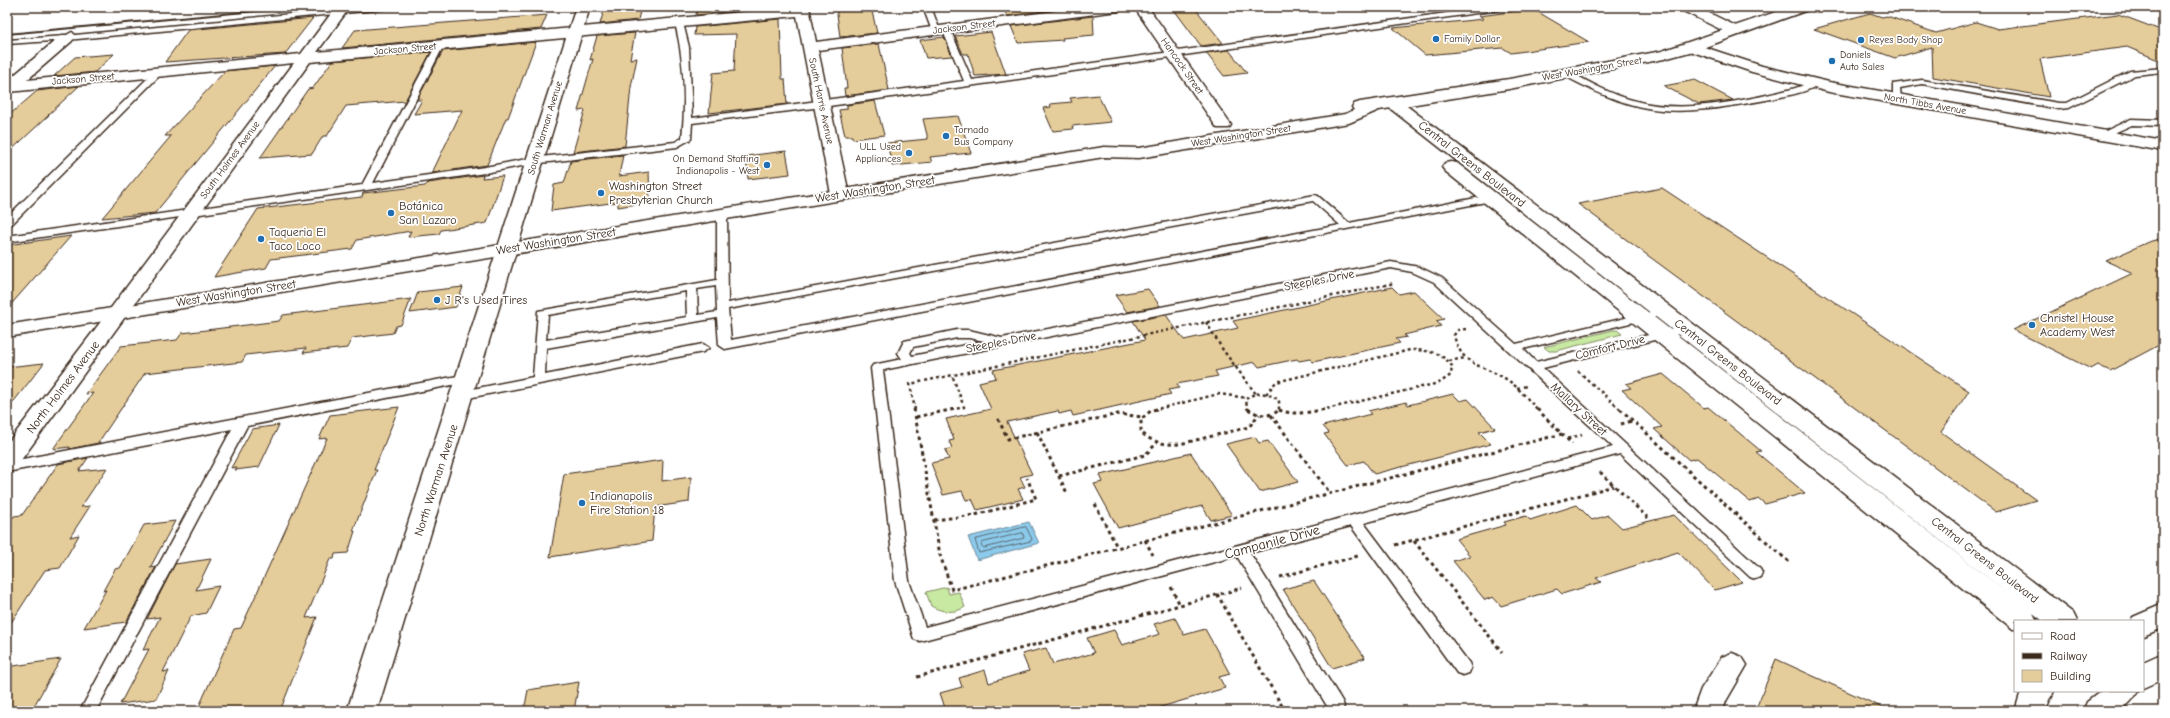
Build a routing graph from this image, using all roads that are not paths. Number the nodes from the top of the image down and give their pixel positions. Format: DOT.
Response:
graph roads {
  1 [pos="386,7"];
  2 [pos="583,7"];
  3 [pos="927,7"];
  4 [pos="1118,7"];
  5 [pos="1141,7"];
  6 [pos="1506,7"];
  7 [pos="1686,7"];
  8 [pos="1803,7"];
  9 [pos="803,9"];
  10 [pos="341,10"];
  11 [pos="1059,11"];
  12 [pos="679,23"];
  13 [pos="941,30"];
  14 [pos="1735,31"];
  15 [pos="574,33"];
  16 [pos="71,35"];
  17 [pos="7,42"];
  18 [pos="440,45"];
  19 [pos="810,47"];
  20 [pos="1692,47"];
  21 [pos="1174,54"];
  22 [pos="305,58"];
  23 [pos="2163,70"];
  24 [pos="160,72"];
  25 [pos="1566,73"];
  26 [pos="969,83"];
  27 [pos="1814,84"];
  28 [pos="9,87"];
  29 [pos="1897,100"];
  30 [pos="822,104"];
  31 [pos="1384,105"];
  32 [pos="688,121"];
  33 [pos="2163,123"];
  34 [pos="1223,126"];
  35 [pos="2102,135"];
  36 [pos="2163,146"];
  37 [pos="1104,152"];
  38 [pos="535,160"];
  39 [pos="366,187"];
  40 [pos="840,194"];
  41 [pos="1491,198"];
  42 [pos="192,211"];
  43 [pos="722,214"];
  44 [pos="7,223"];
  45 [pos="1347,226"];
  46 [pos="7,239"];
  47 [pos="506,249"];
  48 [pos="1391,265"];
  49 [pos="722,282"];
  50 [pos="691,287"];
  51 [pos="722,310"];
  52 [pos="119,312"];
  53 [pos="1663,312"];
  54 [pos="1641,317"];
  55 [pos="693,319"];
  56 [pos="1686,329"];
  57 [pos="7,331"];
  58 [pos="1662,334"];
  59 [pos="1002,342"];
  60 [pos="540,345"];
  61 [pos="703,348"];
  62 [pos="1514,348"];
  63 [pos="909,362"];
  64 [pos="1534,366"];
  65 [pos="539,380"];
  66 [pos="466,386"];
  67 [pos="242,423"];
  68 [pos="1623,450"];
  69 [pos="7,461"];
  70 [pos="7,467"];
  71 [pos="1354,520"];
  72 [pos="1240,550"];
  73 [pos="1755,573"];
  74 [pos="2163,615"];
  75 [pos="2022,620"];
  76 [pos="2062,620"];
  77 [pos="2144,624"];
  78 [pos="920,635"];
  79 [pos="1732,665"];
  80 [pos="2163,666"];
  81 [pos="1463,668"];
  82 [pos="2144,677"];
  83 [pos="2038,692"];
  84 [pos="2121,692"];
  85 [pos="1336,706"];
  86 [pos="88,711"];
  87 [pos="362,711"];
  88 [pos="1708,711"];
  89 [pos="2030,711"];
  90 [pos="2098,711"];
  1 -- 10 [label="lane"];
  2 -- 15 [label="street, South Warman Avenue"];
  3 -- 13 [label="lane"];
  4 -- 11 [label="street, Jackson Street"];
  5 -- 21 [label="street, Hancock Street"];
  6 -- 21 [label="lane"];
  7 -- 14 [label="street"];
  8 -- 14 [label="street, West Washington Street"];
  9 -- 12 [label="street, Jackson Street"];
  9 -- 19 [label="street, South Harris Avenue"];
  10 -- 16 [label="lane"];
  10 -- 22 [label="street, South Holmes Avenue"];
  11 -- 13 [label="street, Jackson Street"];
  12 -- 15 [label="street, Jackson Street"];
  12 -- 32 [label="lane"];
  13 -- 19 [label="street, Jackson Street"];
  13 -- 26 [label="lane"];
  14 -- 20 [label="street, West Washington Street"];
  15 -- 18 [label="street, Jackson Street"];
  15 -- 38 [label="street, South Warman Avenue"];
  16 -- 17 [label="lane"];
  16 -- 28 [label="street"];
  18 -- 22 [label="street, Jackson Street"];
  18 -- 39 [label="lane"];
  19 -- 30 [label="street, South Harris Avenue"];
  20 -- 25 [label="street, West Washington Street"];
  20 -- 27 [label="street, North Tibbs Avenue"];
  21 -- 26 [label="lane"];
  21 -- 34 [label="street, Hancock Street"];
  22 -- 24 [label="street, Jackson Street"];
  22 -- 42 [label="street, South Holmes Avenue"];
  23 -- 29 [label="lane"];
  24 -- 28 [label="street, Jackson Street"];
  24 -- 44 [label="lane"];
  25 -- 27 [label="lane"];
  25 -- 31 [label="street, West Washington Street"];
  26 -- 30 [label="lane"];
  27 -- 29 [label="street, North Tibbs Avenue"];
  29 -- 35 [label="street, North Tibbs Avenue"];
  30 -- 32 [label="lane"];
  30 -- 40 [label="street, South Harris Avenue"];
  31 -- 34 [label="street, West Washington Street"];
  31 -- 37 [label="street, West Washington Street"];
  31 -- 41 [label="street, Central Greens Boulevard"];
  31 -- 53 [label="street, Central Greens Boulevard"];
  32 -- 38 [label="lane"];
  33 -- 35 [label="lane"];
  34 -- 37 [label="street, West Washington Street"];
  35 -- 36 [label="street, North Tibbs Avenue"];
  37 -- 40 [label="street, West Washington Street"];
  38 -- 39 [label="lane"];
  38 -- 47 [label="street, South Warman Avenue"];
  39 -- 42 [label="lane"];
  40 -- 43 [label="street, West Washington Street"];
  41 -- 45 [label="lane"];
  41 -- 54 [label="street, Central Greens Boulevard"];
  42 -- 46 [label="lane"];
  42 -- 52 [label="street, South Holmes Avenue"];
  43 -- 47 [label="street, West Washington Street"];
  43 -- 49 [label="lane"];
  45 -- 51 [label="lane"];
  45 -- 51 [label="lane"];
  47 -- 52 [label="street, West Washington Street"];
  47 -- 66 [label="street, North Warman Avenue"];
  48 -- 59 [label="lane, Steeples Drive"];
  48 -- 62 [label="lane, Mallary Street"];
  49 -- 50 [label="lane"];
  49 -- 51 [label="lane"];
  50 -- 55 [label="lane"];
  50 -- 60 [label="lane"];
  51 -- 55 [label="lane"];
  52 -- 57 [label="street, West Washington Street"];
  52 -- 69 [label="street, North Holmes Avenue"];
  53 -- 54 [label="lane, Comfort Drive"];
  53 -- 56 [label="street, Central Greens Boulevard"];
  54 -- 58 [label="street, Central Greens Boulevard"];
  54 -- 62 [label="lane, Comfort Drive"];
  55 -- 60 [label="lane"];
  56 -- 58 [label="lane, Comfort Drive"];
  56 -- 76 [label="street, Central Greens Boulevard"];
  58 -- 64 [label="lane, Comfort Drive"];
  58 -- 75 [label="street, Central Greens Boulevard"];
  59 -- 63 [label="lane, Steeples Drive"];
  59 -- 63 [label="lane"];
  60 -- 65 [label="lane"];
  61 -- 65 [label="lane"];
  62 -- 64 [label="lane, Mallary Street"];
  63 -- 78 [label="lane, Steeples Drive"];
  64 -- 68 [label="lane, Mallary Street"];
  65 -- 66 [label="lane"];
  66 -- 67 [label="lane"];
  66 -- 87 [label="street, North Warman Avenue"];
  67 -- 70 [label="lane"];
  67 -- 86 [label="lane"];
  68 -- 71 [label="lane, Campanile Drive"];
  68 -- 73 [label="lane, Mallary Street"];
  71 -- 72 [label="lane, Campanile Drive"];
  71 -- 81 [label="lane"];
  72 -- 78 [label="lane, Campanile Drive"];
  72 -- 85 [label="lane"];
  74 -- 77 [label="street"];
  79 -- 88 [label="street"];
  80 -- 82 [label="street"];
  83 -- 89 [label="street"];
  84 -- 90 [label="street"];
}
